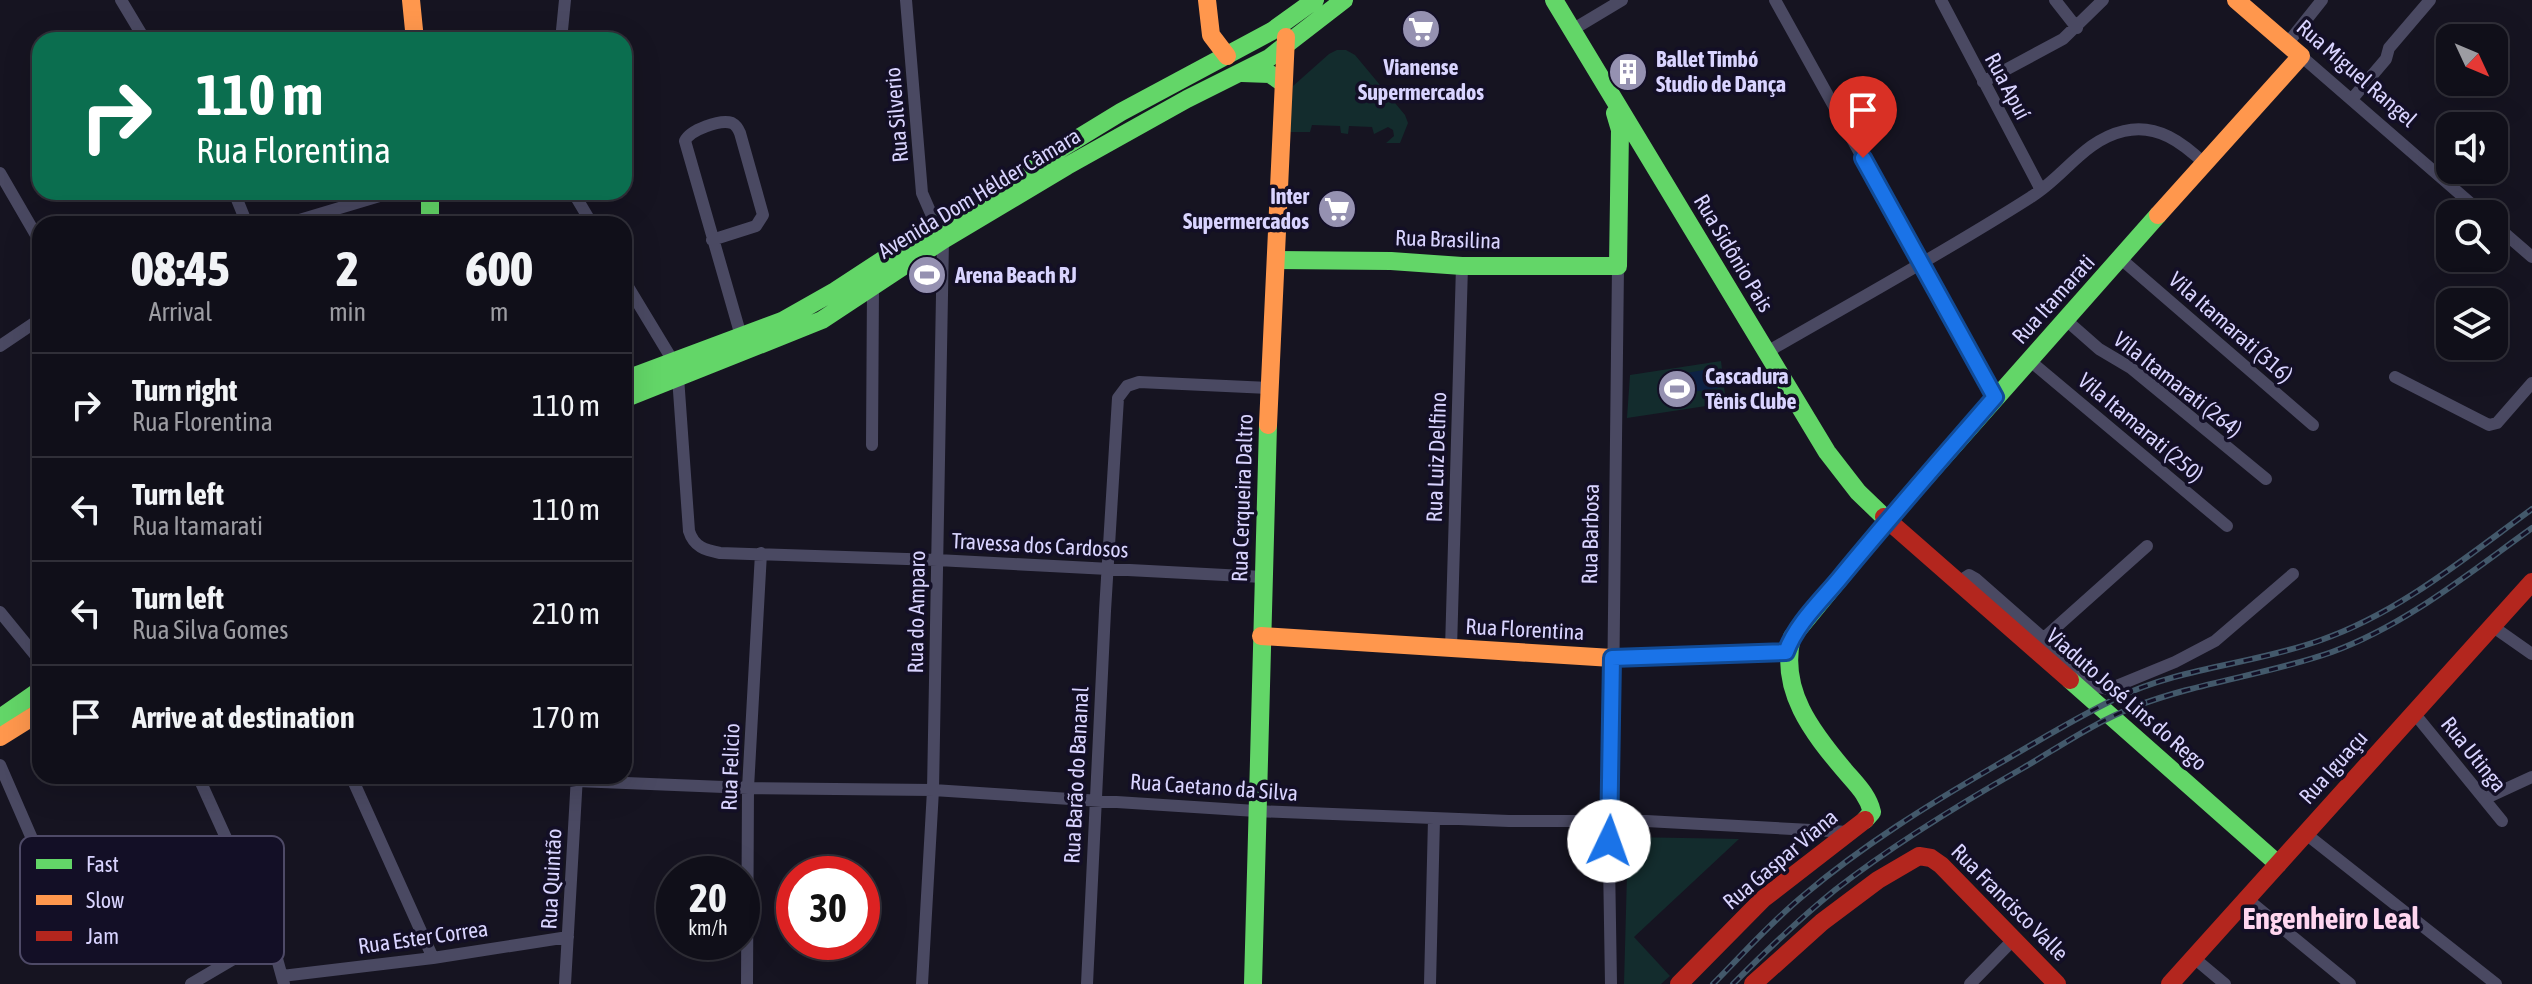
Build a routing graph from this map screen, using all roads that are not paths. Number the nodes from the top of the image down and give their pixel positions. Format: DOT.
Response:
graph roads {
  1 [pos="121,0"];
  2 [pos="411,0"];
  3 [pos="565,0"];
  4 [pos="906,0"];
  5 [pos="1207,0"];
  6 [pos="1315,0"];
  7 [pos="1344,0"];
  8 [pos="1554,0"];
  9 [pos="1622,0"];
  10 [pos="1775,0"];
  11 [pos="1941,0"];
  12 [pos="2055,0"];
  13 [pos="2103,0"];
  14 [pos="2236,0"];
  15 [pos="2322,0"];
  16 [pos="2430,0"];
  17 [pos="1294,16"];
  18 [pos="2077,28"];
  19 [pos="1572,30"];
  20 [pos="140,32"];
  21 [pos="414,32"];
  22 [pos="562,32"];
  23 [pos="1284,48"];
  24 [pos="2294,50"];
  25 [pos="1227,56"];
  26 [pos="1242,73"];
  27 [pos="1983,82"];
  28 [pos="1283,83"];
  29 [pos="1605,89"];
  30 [pos="2352,99"];
  31 [pos="2205,164"];
  32 [pos="0,173"];
  33 [pos="2041,190"];
  34 [pos="366,200"];
  35 [pos="2467,200"];
  36 [pos="313,216"];
  37 [pos="32,228"];
  38 [pos="940,233"];
  39 [pos="2508,236"];
  40 [pos="712,240"];
  41 [pos="2532,257"];
  42 [pos="2121,259"];
  43 [pos="1276,260"];
  44 [pos="1921,263"];
  45 [pos="1462,266"];
  46 [pos="1618,266"];
  47 [pos="873,286"];
  48 [pos="632,294"];
  49 [pos="2066,320"];
  50 [pos="32,324"];
  51 [pos="741,336"];
  52 [pos="0,346"];
  53 [pos="1767,352"];
  54 [pos="2029,360"];
  55 [pos="676,369"];
  56 [pos="2395,377"];
  57 [pos="632,378"];
  58 [pos="2532,383"];
  59 [pos="1269,388"];
  60 [pos="632,394"];
  61 [pos="1995,397"];
  62 [pos="2313,425"];
  63 [pos="872,445"];
  64 [pos="2266,479"];
  65 [pos="1888,520"];
  66 [pos="2227,526"];
  67 [pos="2147,546"];
  68 [pos="761,553"];
  69 [pos="937,560"];
  70 [pos="1107,569"];
  71 [pos="2293,574"];
  72 [pos="1263,577"];
  73 [pos="2532,582"];
  74 [pos="1962,584"];
  75 [pos="0,612"];
  76 [pos="2492,626"];
  77 [pos="1261,636"];
  78 [pos="2044,638"];
  79 [pos="1451,649"];
  80 [pos="32,651"];
  81 [pos="1786,652"];
  82 [pos="2532,654"];
  83 [pos="1612,658"];
  84 [pos="32,696"];
  85 [pos="2414,713"];
  86 [pos="32,717"];
  87 [pos="0,718"];
  88 [pos="0,737"];
  89 [pos="0,765"];
  90 [pos="2532,777"];
  91 [pos="632,781"];
  92 [pos="202,784"];
  93 [pos="355,784"];
  94 [pos="577,784"];
  95 [pos="748,788"];
  96 [pos="933,790"];
  97 [pos="2484,799"];
  98 [pos="1095,800"];
  99 [pos="1256,811"];
  100 [pos="1434,819"];
  101 [pos="1610,821"];
  102 [pos="2502,821"];
  103 [pos="1849,832"];
  104 [pos="2306,834"];
  105 [pos="31,836"];
  106 [pos="225,836"];
  107 [pos="2272,858"];
  108 [pos="2247,899"];
  109 [pos="568,937"];
  110 [pos="2014,939"];
  111 [pos="433,958"];
  112 [pos="2194,958"];
  113 [pos="225,964"];
  114 [pos="283,980"];
  115 [pos="191,984"];
  116 [pos="565,984"];
  117 [pos="747,984"];
  118 [pos="922,984"];
  119 [pos="1087,984"];
  120 [pos="1253,984"];
  121 [pos="1430,984"];
  122 [pos="1611,984"];
  123 [pos="1679,984"];
  124 [pos="1753,984"];
  125 [pos="1970,984"];
  126 [pos="2057,984"];
  127 [pos="2170,984"];
  128 [pos="2225,984"];
  129 [pos="2350,984"];
  130 [pos="2496,984"];
  1 -- 20 [label="street"];
  2 -- 21 [label="main road"];
  3 -- 22 [label="street"];
  4 -- 38 [label="street, Rua Silverio"];
  5 -- 25 [label="main road"];
  6 -- 17 [label="main road, Avenida Dom Hélder Câmara"];
  7 -- 23 [label="main road, Avenida Dom Hélder Câmara"];
  8 -- 19 [label="main road, Rua Sidônio Pais"];
  9 -- 19 [label="street"];
  10 -- 44 [label="street"];
  11 -- 27 [label="street, Rua Apuí"];
  12 -- 18 [label="street"];
  13 -- 18 [label="street"];
  14 -- 24 [label="main road, Rua Miguel Rangel"];
  15 -- 24 [label="street"];
  16 -- 30 [label="street"];
  17 -- 23 [label="main road, Rua Cerqueira Daltro"];
  17 -- 25 [label="main road, Avenida Dom Hélder Câmara"];
  18 -- 27 [label="street"];
  19 -- 29 [label="main road, Rua Sidônio Pais"];
  23 -- 26 [label="main road, Avenida Dom Hélder Câmara"];
  23 -- 28 [label="main road, Rua Cerqueira Daltro"];
  24 -- 30 [label="street, Rua Miguel Rangel"];
  24 -- 31 [label="main road, Rua Itamarati"];
  25 -- 38 [label="main road, Avenida Dom Hélder Câmara"];
  26 -- 28 [label="main road"];
  26 -- 38 [label="main road, Avenida Dom Hélder Câmara"];
  27 -- 33 [label="street, Rua Apuí"];
  28 -- 43 [label="main road, Rua Cerqueira Daltro"];
  29 -- 46 [label="main road, Rua Barbosa"];
  29 -- 53 [label="main road, Rua Sidônio Pais"];
  30 -- 35 [label="street, Rua Miguel Rangel"];
  31 -- 33 [label="street"];
  31 -- 42 [label="main road, Rua Itamarati"];
  32 -- 37 [label="street"];
  33 -- 44 [label="street"];
  34 -- 36 [label="street"];
  38 -- 47 [label="main road, Avenida Dom Hélder Câmara"];
  38 -- 51 [label="main road, Avenida Dom Hélder Câmara"];
  38 -- 69 [label="street, Rua do Amparo"];
  39 -- 41 [label="street"];
  40 -- 40 [label="street"];
  40 -- 51 [label="street"];
  42 -- 49 [label="main road, Rua Itamarati"];
  42 -- 62 [label="street, Vila Itamarati (316)"];
  43 -- 45 [label="main road, Rua Brasilina"];
  43 -- 59 [label="main road, Rua Cerqueira Daltro"];
  44 -- 53 [label="street"];
  44 -- 61 [label="street"];
  45 -- 46 [label="main road, Rua Brasilina"];
  45 -- 79 [label="street, Rua Luiz Delfino"];
  46 -- 83 [label="street, Rua Barbosa"];
  47 -- 55 [label="main road, Avenida Dom Hélder Câmara"];
  47 -- 63 [label="street"];
  48 -- 55 [label="street"];
  49 -- 54 [label="main road, Rua Itamarati"];
  49 -- 64 [label="street, Vila Itamarati (264)"];
  50 -- 52 [label="street"];
  51 -- 55 [label="main road, Avenida Dom Hélder Câmara"];
  53 -- 65 [label="main road, Rua Sidônio Pais"];
  54 -- 61 [label="main road, Rua Itamarati"];
  54 -- 66 [label="street, Vila Itamarati (250)"];
  55 -- 57 [label="main road, Avenida Dom Hélder Câmara"];
  55 -- 60 [label="main road, Avenida Dom Hélder Câmara"];
  55 -- 68 [label="street, Travessa dos Cardosos"];
  56 -- 58 [label="street"];
  59 -- 70 [label="street, Rua Barão do Bananal"];
  59 -- 72 [label="main road, Rua Cerqueira Daltro"];
  61 -- 65 [label="main road, Rua Itamarati"];
  65 -- 74 [label="main road, Viaduto José Lins do Rego"];
  65 -- 81 [label="main road, Rua Itamarati"];
  67 -- 78 [label="street"];
  68 -- 69 [label="street, Travessa dos Cardosos"];
  68 -- 95 [label="street, Rua Felicio"];
  69 -- 70 [label="street, Travessa dos Cardosos"];
  69 -- 96 [label="street, Rua do Amparo"];
  70 -- 72 [label="street, Travessa dos Cardosos"];
  70 -- 98 [label="street, Rua Barão do Bananal"];
  71 -- 78 [label="street"];
  72 -- 77 [label="main road, Rua Cerqueira Daltro"];
  73 -- 76 [label="main road, Rua Iguaçu"];
  74 -- 78 [label="street"];
  74 -- 107 [label="main road, Viaduto José Lins do Rego"];
  75 -- 80 [label="street"];
  76 -- 82 [label="street"];
  76 -- 85 [label="main road, Rua Iguaçu"];
  77 -- 79 [label="main road, Rua Florentina"];
  77 -- 99 [label="main road, Rua Cerqueira Daltro"];
  79 -- 83 [label="main road, Rua Florentina"];
  81 -- 83 [label="main road, Rua Florentina"];
  81 -- 103 [label="main road, Rua Gaspar Viana"];
  83 -- 101 [label="street, Rua Barbosa"];
  84 -- 87 [label="main road"];
  85 -- 97 [label="street, Rua Utinga"];
  85 -- 104 [label="main road, Rua Iguaçu"];
  86 -- 88 [label="main road"];
  89 -- 105 [label="street"];
  90 -- 97 [label="street"];
  91 -- 95 [label="street, Rua Caetano da Silva"];
  92 -- 106 [label="street"];
  93 -- 111 [label="street"];
  94 -- 109 [label="street, Rua Quintão"];
  95 -- 96 [label="street, Rua Caetano da Silva"];
  95 -- 117 [label="street, Rua Felicio"];
  96 -- 98 [label="street, Rua Caetano da Silva"];
  96 -- 118 [label="street, Rua do Amparo"];
  97 -- 102 [label="street, Rua Utinga"];
  98 -- 99 [label="street, Rua Caetano da Silva"];
  98 -- 119 [label="street, Rua Barão do Bananal"];
  99 -- 100 [label="street, Rua Caetano da Silva"];
  99 -- 120 [label="main road, Rua Cerqueira Daltro"];
  100 -- 101 [label="street, Rua Caetano da Silva"];
  100 -- 121 [label="street"];
  101 -- 103 [label="street, Rua Caetano da Silva"];
  101 -- 122 [label="street, Rua Barbosa"];
  103 -- 123 [label="main road, Rua Gaspar Viana"];
  104 -- 107 [label="main road, Rua Iguaçu"];
  104 -- 130 [label="street"];
  107 -- 108 [label="main road, Rua Iguaçu"];
  108 -- 112 [label="main road, Rua Iguaçu"];
  108 -- 129 [label="street"];
  109 -- 111 [label="street, Rua Ester Correa"];
  109 -- 116 [label="street, Rua Quintão"];
  110 -- 124 [label="main road, Rua Francisco Valle"];
  110 -- 125 [label="street"];
  110 -- 126 [label="main road, Rua Francisco Valle"];
  111 -- 114 [label="street, Rua Ester Correa"];
  112 -- 127 [label="main road, Rua Iguaçu"];
  112 -- 128 [label="street"];
  113 -- 115 [label="street"];
}
